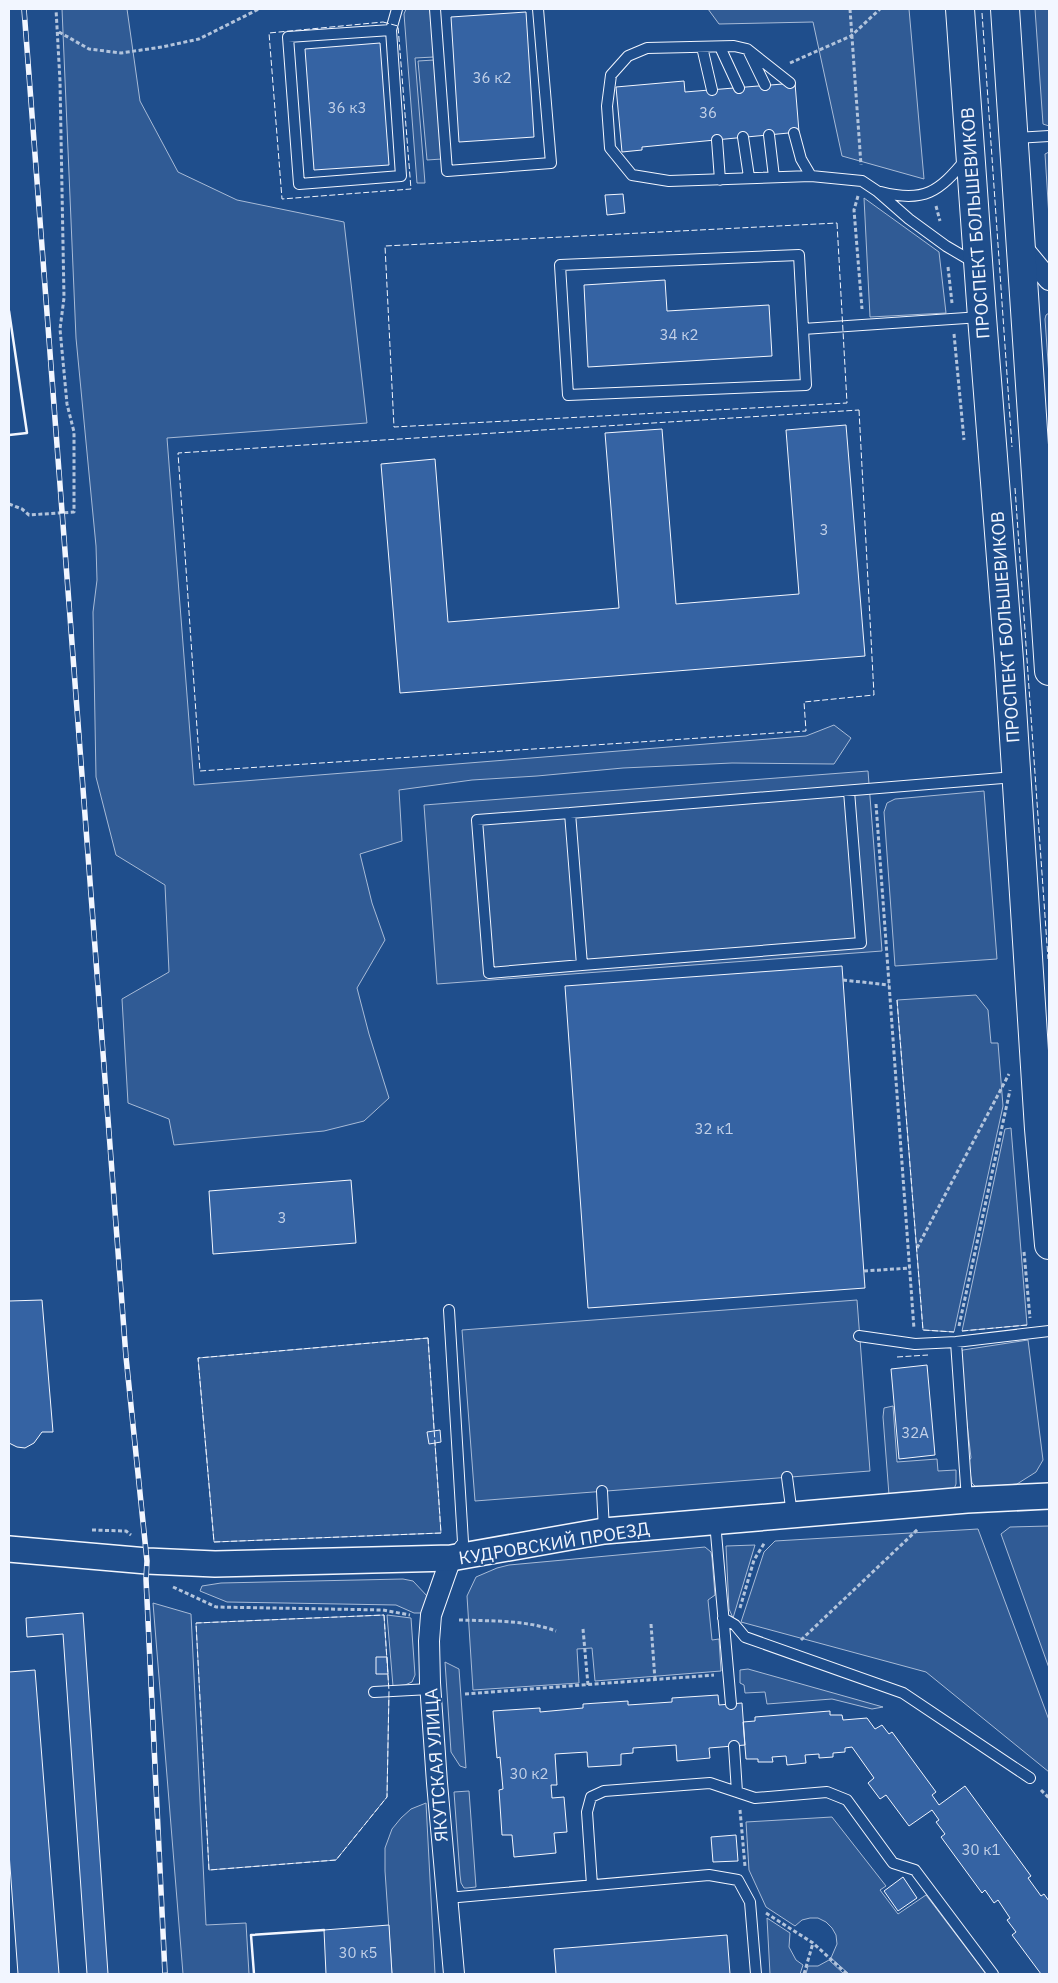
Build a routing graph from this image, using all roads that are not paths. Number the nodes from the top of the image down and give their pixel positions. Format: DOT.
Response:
graph roads {
  1 [pos="397,9"];
  2 [pos="434,9"];
  3 [pos="538,9"];
  4 [pos="960,9"];
  5 [pos="1005,9"];
  6 [pos="391,30"];
  7 [pos="702,47"];
  8 [pos="720,47"];
  9 [pos="747,49"];
  10 [pos="790,83"];
  11 [pos="765,85"];
  12 [pos="739,88"];
  13 [pos="712,90"];
  14 [pos="794,133"];
  15 [pos="769,135"];
  16 [pos="1049,136"];
  17 [pos="744,138"];
  18 [pos="1014,139"];
  19 [pos="717,140"];
  20 [pos="970,154"];
  21 [pos="811,176"];
  22 [pos="749,177"];
  23 [pos="774,177"];
  24 [pos="720,180"];
  25 [pos="877,191"];
  26 [pos="1022,246"];
  27 [pos="978,265"];
  28 [pos="1049,280"];
  29 [pos="982,317"];
  30 [pos="803,329"];
  31 [pos="1035,462"];
  32 [pos="993,463"];
  33 [pos="1049,671"];
  34 [pos="1016,777"];
  35 [pos="849,790"];
  36 [pos="570,813"];
  37 [pos="582,965"];
  38 [pos="1049,1245"];
  39 [pos="449,1310"];
  40 [pos="1049,1331"];
  41 [pos="859,1336"];
  42 [pos="956,1342"];
  43 [pos="787,1477"];
  44 [pos="602,1491"];
  45 [pos="1049,1496"];
  46 [pos="967,1500"];
  47 [pos="792,1516"];
  48 [pos="715,1522"];
  49 [pos="604,1531"];
  50 [pos="9,1549"];
  51 [pos="451,1558"];
  52 [pos="723,1618"];
  53 [pos="430,1688"];
  54 [pos="374,1692"];
  55 [pos="730,1704"];
  56 [pos="734,1746"];
  57 [pos="1030,1778"];
  58 [pos="737,1792"];
  59 [pos="592,1885"];
  60 [pos="447,1898"];
  61 [pos="454,1974"];
  62 [pos="756,1974"];
  63 [pos="993,1974"];
  1 -- 6 [label="lane"];
  2 -- 3 [label="lane"];
  4 -- 20 [label="main road, ПРОСПЕКТ БОЛЬШЕВИКОВ"];
  5 -- 18 [label="main road"];
  6 -- 6 [label="lane"];
  7 -- 8 [label="lane"];
  7 -- 13 [label="lane"];
  7 -- 24 [label="lane"];
  8 -- 9 [label="lane"];
  8 -- 12 [label="lane"];
  9 -- 10 [label="lane"];
  9 -- 11 [label="lane"];
  14 -- 21 [label="lane"];
  15 -- 23 [label="lane"];
  16 -- 18 [label="lane"];
  17 -- 22 [label="lane"];
  18 -- 26 [label="main road"];
  19 -- 24 [label="lane"];
  20 -- 25 [label="lane"];
  20 -- 27 [label="main road, ПРОСПЕКТ БОЛЬШЕВИКОВ"];
  21 -- 23 [label="lane"];
  21 -- 25 [label="lane"];
  22 -- 23 [label="lane"];
  22 -- 24 [label="lane"];
  25 -- 27 [label="lane"];
  26 -- 28 [label="street"];
  26 -- 31 [label="main road"];
  27 -- 29 [label="main road, ПРОСПЕКТ БОЛЬШЕВИКОВ"];
  29 -- 30 [label="lane"];
  29 -- 32 [label="main road, ПРОСПЕКТ БОЛЬШЕВИКОВ"];
  30 -- 30 [label="lane"];
  31 -- 32 [label="main road"];
  31 -- 33 [label="main road"];
  32 -- 34 [label="main road, ПРОСПЕКТ БОЛЬШЕВИКОВ"];
  34 -- 35 [label="lane"];
  34 -- 38 [label="main road, ПРОСПЕКТ БОЛЬШЕВИКОВ"];
  35 -- 36 [label="lane"];
  35 -- 37 [label="lane"];
  36 -- 37 [label="lane"];
  36 -- 37 [label="lane"];
  39 -- 51 [label="lane"];
  40 -- 42 [label="lane"];
  41 -- 42 [label="lane"];
  42 -- 46 [label="lane"];
  43 -- 47 [label="lane"];
  44 -- 49 [label="lane"];
  45 -- 46 [label="street, КУДРОВСКИЙ ПРОЕЗД"];
  46 -- 47 [label="street, КУДРОВСКИЙ ПРОЕЗД"];
  47 -- 48 [label="street, КУДРОВСКИЙ ПРОЕЗД"];
  48 -- 49 [label="street, КУДРОВСКИЙ ПРОЕЗД"];
  48 -- 52 [label="lane"];
  49 -- 51 [label="street, КУДРОВСКИЙ ПРОЕЗД"];
  50 -- 51 [label="street, КУДРОВСКИЙ ПРОЕЗД"];
  51 -- 53 [label="street, ЯКУТСКАЯ УЛИЦА"];
  52 -- 55 [label="lane"];
  52 -- 57 [label="lane"];
  53 -- 54 [label="lane"];
  53 -- 60 [label="street, ЯКУТСКАЯ УЛИЦА"];
  56 -- 58 [label="lane"];
  58 -- 59 [label="lane"];
  58 -- 63 [label="lane"];
  59 -- 60 [label="lane"];
  59 -- 62 [label="lane"];
  60 -- 61 [label="street, ЯКУТСКАЯ УЛИЦА"];
}
